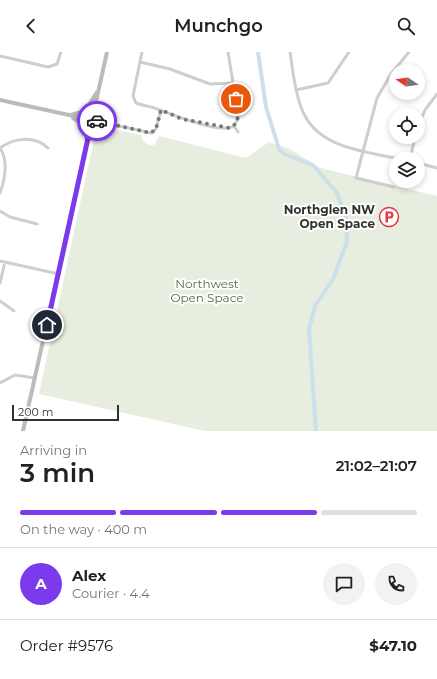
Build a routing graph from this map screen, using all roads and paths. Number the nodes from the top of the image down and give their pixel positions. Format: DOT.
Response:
graph roads {
  1 [pos="61,52"];
  2 [pos="107,52"];
  3 [pos="142,52"];
  4 [pos="228,52"];
  5 [pos="290,52"];
  6 [pos="350,52"];
  7 [pos="409,52"];
  8 [pos="0,56"];
  9 [pos="140,62"];
  10 [pos="233,83"];
  11 [pos="99,88"];
  12 [pos="296,90"];
  13 [pos="437,94"];
  14 [pos="0,100"];
  15 [pos="161,110"];
  16 [pos="425,112"];
  17 [pos="69,115"];
  18 [pos="92,120"];
  19 [pos="234,126"];
  20 [pos="238,132"];
  21 [pos="87,142"];
  22 [pos="0,148"];
  23 [pos="48,148"];
  24 [pos="363,151"];
  25 [pos="389,157"];
  26 [pos="425,165"];
  27 [pos="437,168"];
  28 [pos="389,186"];
  29 [pos="0,193"];
  30 [pos="0,211"];
  31 [pos="37,224"];
  32 [pos="0,261"];
  33 [pos="5,262"];
  34 [pos="58,274"];
  35 [pos="0,283"];
  36 [pos="0,301"];
  37 [pos="14,311"];
  38 [pos="35,378"];
  39 [pos="0,383"];
  40 [pos="23,431"];
  1 -- 8 [label="street"];
  2 -- 11 [label="main road"];
  3 -- 9 [label="street"];
  4 -- 10 [label="street"];
  5 -- 12 [label="street"];
  6 -- 12 [label="street"];
  7 -- 24 [label="street"];
  9 -- 10 [label="street"];
  9 -- 15 [label="street"];
  10 -- 19 [label="street"];
  11 -- 17 [label="main road"];
  11 -- 18 [label="main road"];
  12 -- 24 [label="street"];
  13 -- 16 [label="street"];
  14 -- 17 [label="main road"];
  15 -- 18 [label="street"];
  15 -- 19 [label="street"];
  17 -- 18 [label="main road"];
  17 -- 21 [label="main road"];
  18 -- 21 [label="main road"];
  19 -- 20 [label="street"];
  21 -- 34 [label="main road"];
  22 -- 23 [label="street"];
  22 -- 29 [label="street"];
  24 -- 25 [label="street"];
  24 -- 28 [label="street"];
  26 -- 27 [label="street"];
  30 -- 31 [label="street"];
  32 -- 33 [label="street"];
  33 -- 34 [label="street"];
  33 -- 35 [label="street"];
  34 -- 38 [label="main road"];
  36 -- 37 [label="street"];
  38 -- 39 [label="street"];
  38 -- 40 [label="main road"];
}
